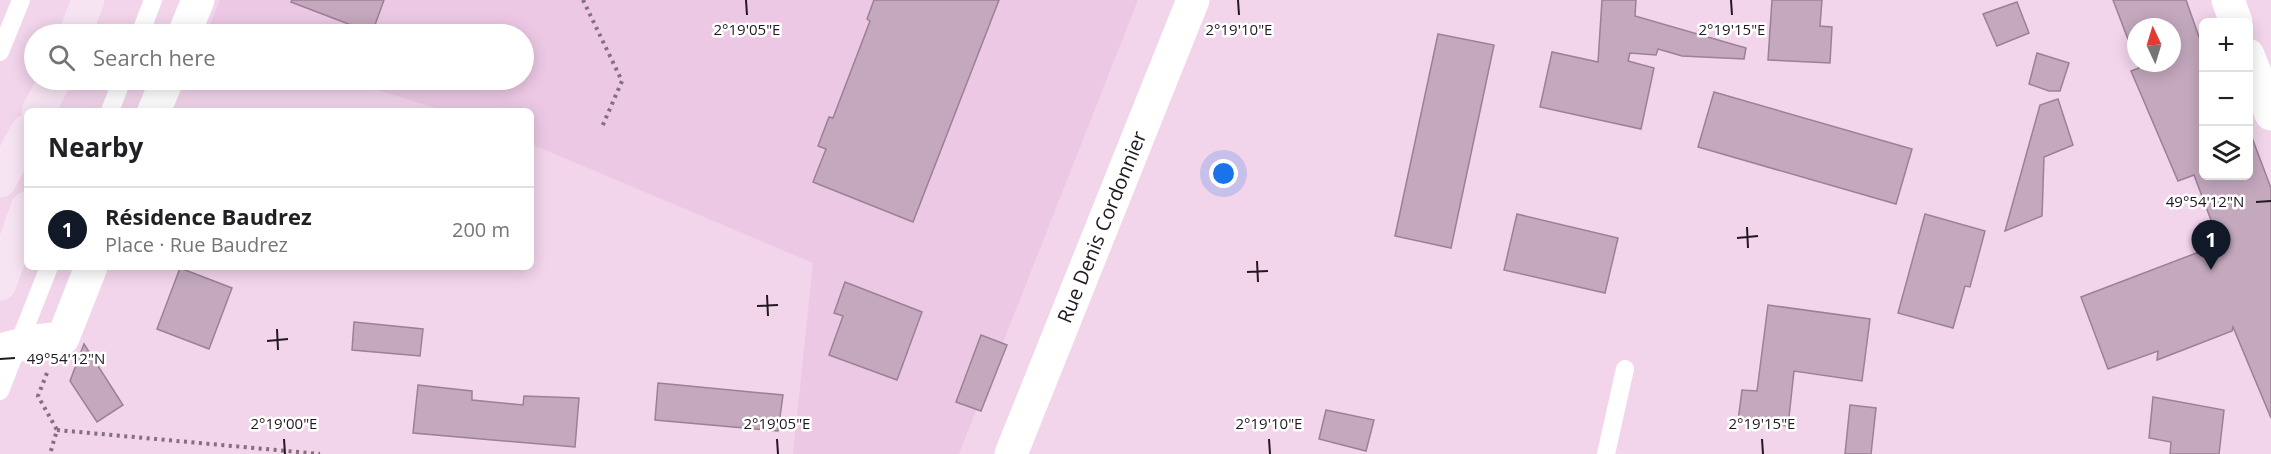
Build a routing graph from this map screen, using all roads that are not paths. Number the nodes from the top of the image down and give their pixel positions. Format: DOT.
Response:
graph roads {
  1 [pos="21,0"];
  2 [pos="88,0"];
  3 [pos="153,0"];
  4 [pos="198,0"];
  5 [pos="1193,0"];
  6 [pos="2228,0"];
  7 [pos="2235,18"];
  8 [pos="79,24"];
  9 [pos="144,24"];
  10 [pos="188,24"];
  11 [pos="0,52"];
  12 [pos="2253,68"];
  13 [pos="50,90"];
  14 [pos="58,90"];
  15 [pos="118,90"];
  16 [pos="163,90"];
  17 [pos="40,108"];
  18 [pos="55,108"];
  19 [pos="111,108"];
  20 [pos="155,108"];
  21 [pos="2271,114"];
  22 [pos="24,137"];
  23 [pos="0,181"];
  24 [pos="24,216"];
  25 [pos="48,270"];
  26 [pos="90,270"];
  27 [pos="0,284"];
  28 [pos="9,348"];
  29 [pos="1625,369"];
  30 [pos="0,391"];
  31 [pos="1011,454"];
  32 [pos="1606,454"];
  1 -- 11 [label="lane"];
  2 -- 8 [label="main road"];
  3 -- 9 [label="lane"];
  4 -- 10 [label="street"];
  5 -- 31 [label="street, Rue Denis Cordonnier"];
  6 -- 7 [label="street"];
  12 -- 21 [label="street"];
  13 -- 17 [label="main road"];
  14 -- 18 [label="main road"];
  15 -- 19 [label="lane"];
  16 -- 20 [label="street"];
  22 -- 23 [label="main road"];
  24 -- 27 [label="main road"];
  25 -- 28 [label="lane"];
  26 -- 28 [label="street"];
  28 -- 30 [label="lane"];
  29 -- 32 [label="lane"];
}
